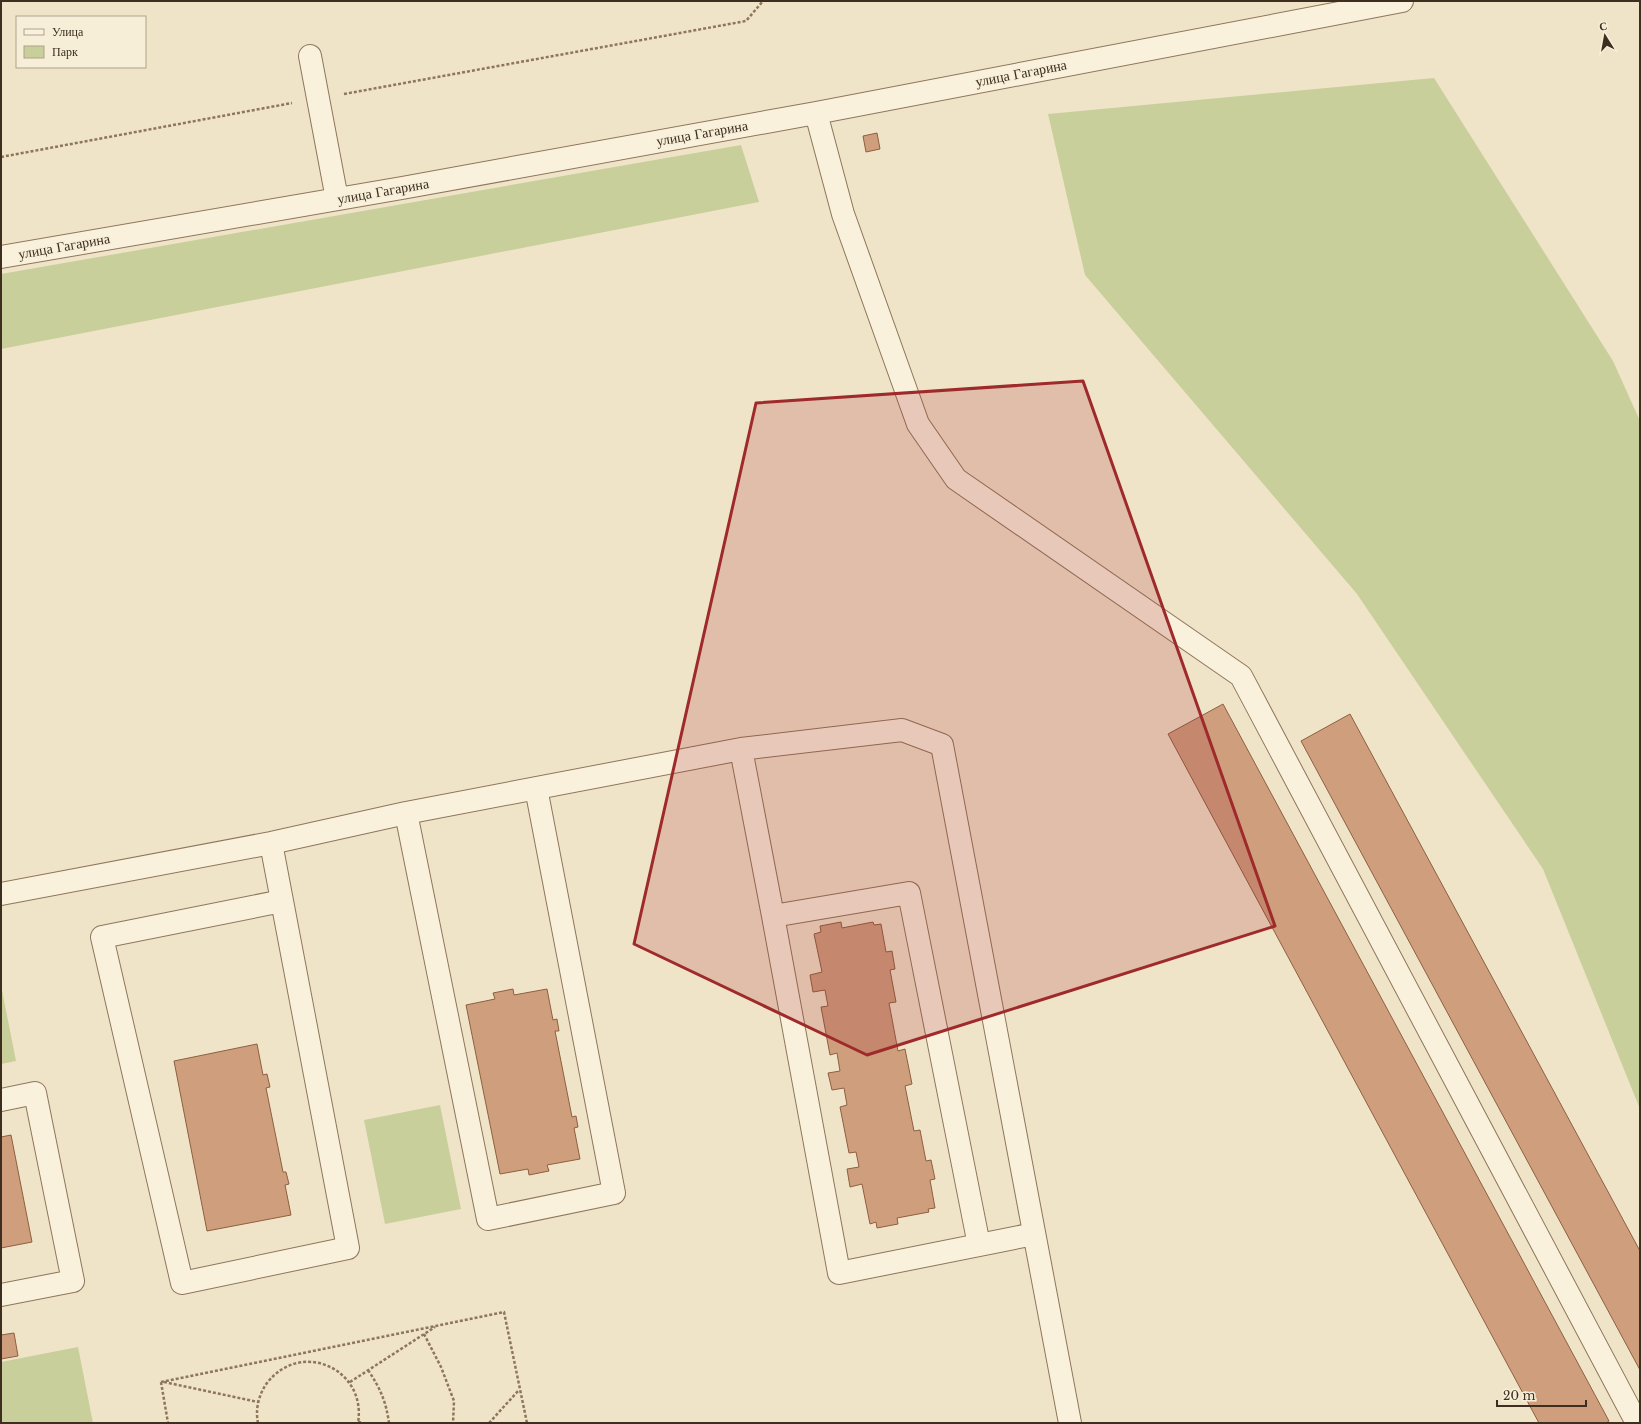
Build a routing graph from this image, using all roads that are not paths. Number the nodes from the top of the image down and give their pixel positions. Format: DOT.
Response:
graph roads {
  1 [pos="1402,1"];
  2 [pos="310,56"];
  3 [pos="816,113"];
  4 [pos="336,199"];
  5 [pos="1,257"];
  6 [pos="741,749"];
  7 [pos="536,788"];
  8 [pos="406,813"];
  9 [pos="271,843"];
  10 [pos="1,894"];
  11 [pos="282,901"];
  12 [pos="773,916"];
  13 [pos="1,1100"];
  14 [pos="1034,1234"];
  15 [pos="979,1245"];
  16 [pos="1,1295"];
  17 [pos="1070,1423"];
  18 [pos="1637,1423"];
  1 -- 3 [label="street, улица Гагарина"];
  2 -- 4 [label="street"];
  3 -- 4 [label="street, улица Гагарина"];
  3 -- 18 [label="street"];
  4 -- 5 [label="street, улица Гагарина"];
  6 -- 7 [label="street"];
  6 -- 12 [label="street"];
  6 -- 14 [label="street"];
  7 -- 8 [label="street"];
  7 -- 8 [label="street"];
  8 -- 9 [label="street"];
  9 -- 10 [label="street"];
  9 -- 11 [label="street"];
  11 -- 11 [label="street"];
  12 -- 15 [label="street"];
  12 -- 15 [label="street"];
  13 -- 16 [label="street"];
  14 -- 15 [label="street"];
  14 -- 17 [label="street"];
}
